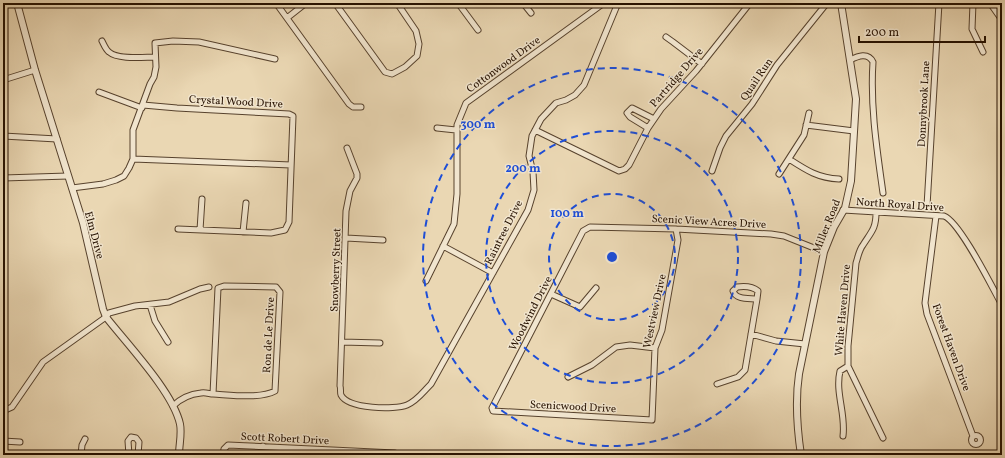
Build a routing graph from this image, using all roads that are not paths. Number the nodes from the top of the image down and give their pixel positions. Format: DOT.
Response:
graph roads {
  1 [pos="17,3"];
  2 [pos="276,3"];
  3 [pos="306,3"];
  4 [pos="335,3"];
  5 [pos="397,3"];
  6 [pos="458,3"];
  7 [pos="523,3"];
  8 [pos="604,3"];
  9 [pos="618,3"];
  10 [pos="827,3"];
  11 [pos="841,3"];
  12 [pos="939,3"];
  13 [pos="973,3"];
  14 [pos="990,3"];
  15 [pos="748,4"];
  16 [pos="531,13"];
  17 [pos="287,18"];
  18 [pos="1002,20"];
  19 [pos="478,30"];
  20 [pos="666,37"];
  21 [pos="102,41"];
  22 [pos="983,52"];
  23 [pos="155,57"];
  24 [pos="275,59"];
  25 [pos="850,60"];
  26 [pos="702,64"];
  27 [pos="35,70"];
  28 [pos="3,80"];
  29 [pos="99,92"];
  30 [pos="142,107"];
  31 [pos="361,107"];
  32 [pos="809,113"];
  33 [pos="654,119"];
  34 [pos="806,126"];
  35 [pos="437,128"];
  36 [pos="648,128"];
  37 [pos="456,130"];
  38 [pos="535,130"];
  39 [pos="854,131"];
  40 [pos="3,136"];
  41 [pos="57,140"];
  42 [pos="347,148"];
  43 [pos="133,159"];
  44 [pos="789,159"];
  45 [pos="291,165"];
  46 [pos="712,171"];
  47 [pos="779,174"];
  48 [pos="68,176"];
  49 [pos="3,178"];
  50 [pos="839,179"];
  51 [pos="72,188"];
  52 [pos="883,193"];
  53 [pos="202,199"];
  54 [pos="246,203"];
  55 [pos="927,206"];
  56 [pos="843,210"];
  57 [pos="876,213"];
  58 [pos="936,216"];
  59 [pos="590,227"];
  60 [pos="178,229"];
  61 [pos="676,229"];
  62 [pos="200,230"];
  63 [pos="243,232"];
  64 [pos="346,238"];
  65 [pos="383,240"];
  66 [pos="443,246"];
  67 [pos="824,252"];
  68 [pos="493,273"];
  69 [pos="426,281"];
  70 [pos="209,287"];
  71 [pos="596,288"];
  72 [pos="552,294"];
  73 [pos="757,299"];
  74 [pos="150,305"];
  75 [pos="1002,305"];
  76 [pos="106,317"];
  77 [pos="751,334"];
  78 [pos="168,342"];
  79 [pos="342,342"];
  80 [pos="380,343"];
  81 [pos="805,344"];
  82 [pos="655,348"];
  83 [pos="848,366"];
  84 [pos="568,377"];
  85 [pos="717,384"];
  86 [pos="213,394"];
  87 [pos="342,396"];
  88 [pos="173,406"];
  89 [pos="3,411"];
  90 [pos="493,411"];
  91 [pos="652,420"];
  92 [pos="843,436"];
  93 [pos="974,436"];
  94 [pos="883,438"];
  95 [pos="85,439"];
  96 [pos="3,441"];
  97 [pos="20,442"];
  98 [pos="263,446"];
  99 [pos="305,449"];
  100 [pos="352,453"];
  101 [pos="80,455"];
  102 [pos="129,455"];
  103 [pos="138,455"];
  104 [pos="179,455"];
  105 [pos="223,455"];
  106 [pos="263,455"];
  107 [pos="305,455"];
  108 [pos="401,455"];
  109 [pos="800,455"];
  1 -- 27 [label="street, Elm Drive"];
  2 -- 17 [label="street"];
  3 -- 17 [label="street"];
  4 -- 5 [label="street"];
  6 -- 19 [label="street"];
  7 -- 16 [label="street"];
  8 -- 37 [label="street, Cottonwood Drive"];
  9 -- 38 [label="street, Raintree Drive"];
  10 -- 46 [label="street, Quail Run"];
  11 -- 25 [label="street, Miller Road"];
  12 -- 55 [label="street, Donnybrook Lane"];
  13 -- 22 [label="street"];
  14 -- 18 [label="street"];
  15 -- 26 [label="street, Partridge Drive"];
  17 -- 31 [label="street"];
  20 -- 26 [label="street"];
  21 -- 23 [label="street"];
  23 -- 24 [label="street"];
  23 -- 30 [label="street"];
  25 -- 39 [label="street, Miller Road"];
  25 -- 52 [label="street"];
  26 -- 33 [label="street, Partridge Drive"];
  27 -- 28 [label="street"];
  27 -- 41 [label="street, Elm Drive"];
  29 -- 30 [label="street"];
  30 -- 43 [label="street"];
  30 -- 45 [label="street, Crystal Wood Drive"];
  32 -- 34 [label="street"];
  33 -- 36 [label="street, Partridge Drive"];
  33 -- 36 [label="street"];
  34 -- 39 [label="street"];
  34 -- 44 [label="street"];
  35 -- 37 [label="street"];
  36 -- 38 [label="street, Partridge Drive"];
  37 -- 66 [label="street, Cottonwood Drive"];
  38 -- 68 [label="street, Raintree Drive"];
  39 -- 56 [label="street, Miller Road"];
  40 -- 41 [label="street"];
  41 -- 48 [label="street, Elm Drive"];
  42 -- 64 [label="street, Snowberry Street"];
  43 -- 45 [label="street"];
  43 -- 51 [label="street"];
  44 -- 47 [label="street"];
  44 -- 50 [label="street"];
  45 -- 63 [label="street, Crystal Wood Drive"];
  48 -- 49 [label="street"];
  48 -- 51 [label="street, Elm Drive"];
  51 -- 76 [label="street, Elm Drive"];
  53 -- 62 [label="street"];
  54 -- 63 [label="street"];
  56 -- 57 [label="street, North Royal Drive"];
  56 -- 67 [label="street, Miller Road"];
  57 -- 58 [label="street, North Royal Drive"];
  57 -- 83 [label="street, White Haven Drive"];
  58 -- 75 [label="street, North Royal Drive"];
  58 -- 93 [label="street, Forest Haven Drive"];
  59 -- 61 [label="street, Scenic View Acres Drive"];
  59 -- 72 [label="street, Woodwind Drive"];
  60 -- 62 [label="street"];
  61 -- 67 [label="street, Scenic View Acres Drive"];
  61 -- 82 [label="street, Westview Drive"];
  62 -- 63 [label="street"];
  64 -- 65 [label="street"];
  64 -- 79 [label="street, Snowberry Street"];
  66 -- 68 [label="street"];
  66 -- 69 [label="street, Cottonwood Drive"];
  67 -- 81 [label="street, Miller Road"];
  68 -- 87 [label="street, Raintree Drive"];
  70 -- 74 [label="street"];
  71 -- 72 [label="street"];
  72 -- 90 [label="street, Woodwind Drive"];
  73 -- 77 [label="street"];
  74 -- 76 [label="street"];
  74 -- 78 [label="street"];
  76 -- 88 [label="street, Elm Drive"];
  76 -- 89 [label="street"];
  77 -- 81 [label="street"];
  77 -- 85 [label="street"];
  79 -- 80 [label="street"];
  79 -- 87 [label="street, Snowberry Street"];
  81 -- 109 [label="street, Miller Road"];
  82 -- 84 [label="street"];
  82 -- 91 [label="street, Westview Drive"];
  83 -- 92 [label="street"];
  83 -- 94 [label="street"];
  86 -- 86 [label="street, Ron de Le Drive"];
  86 -- 88 [label="street, Ron de Le Drive"];
  88 -- 104 [label="street, Elm Drive"];
  90 -- 91 [label="street, Scenicwood Drive"];
  95 -- 101 [label="street"];
  96 -- 97 [label="street"];
  98 -- 99 [label="street, Scott Robert Drive"];
  98 -- 105 [label="street, Scott Robert Drive"];
  98 -- 106 [label="street"];
  99 -- 100 [label="street, Scott Robert Drive"];
  99 -- 107 [label="street"];
  100 -- 108 [label="street, Scott Robert Drive"];
  102 -- 103 [label="street"];
}
